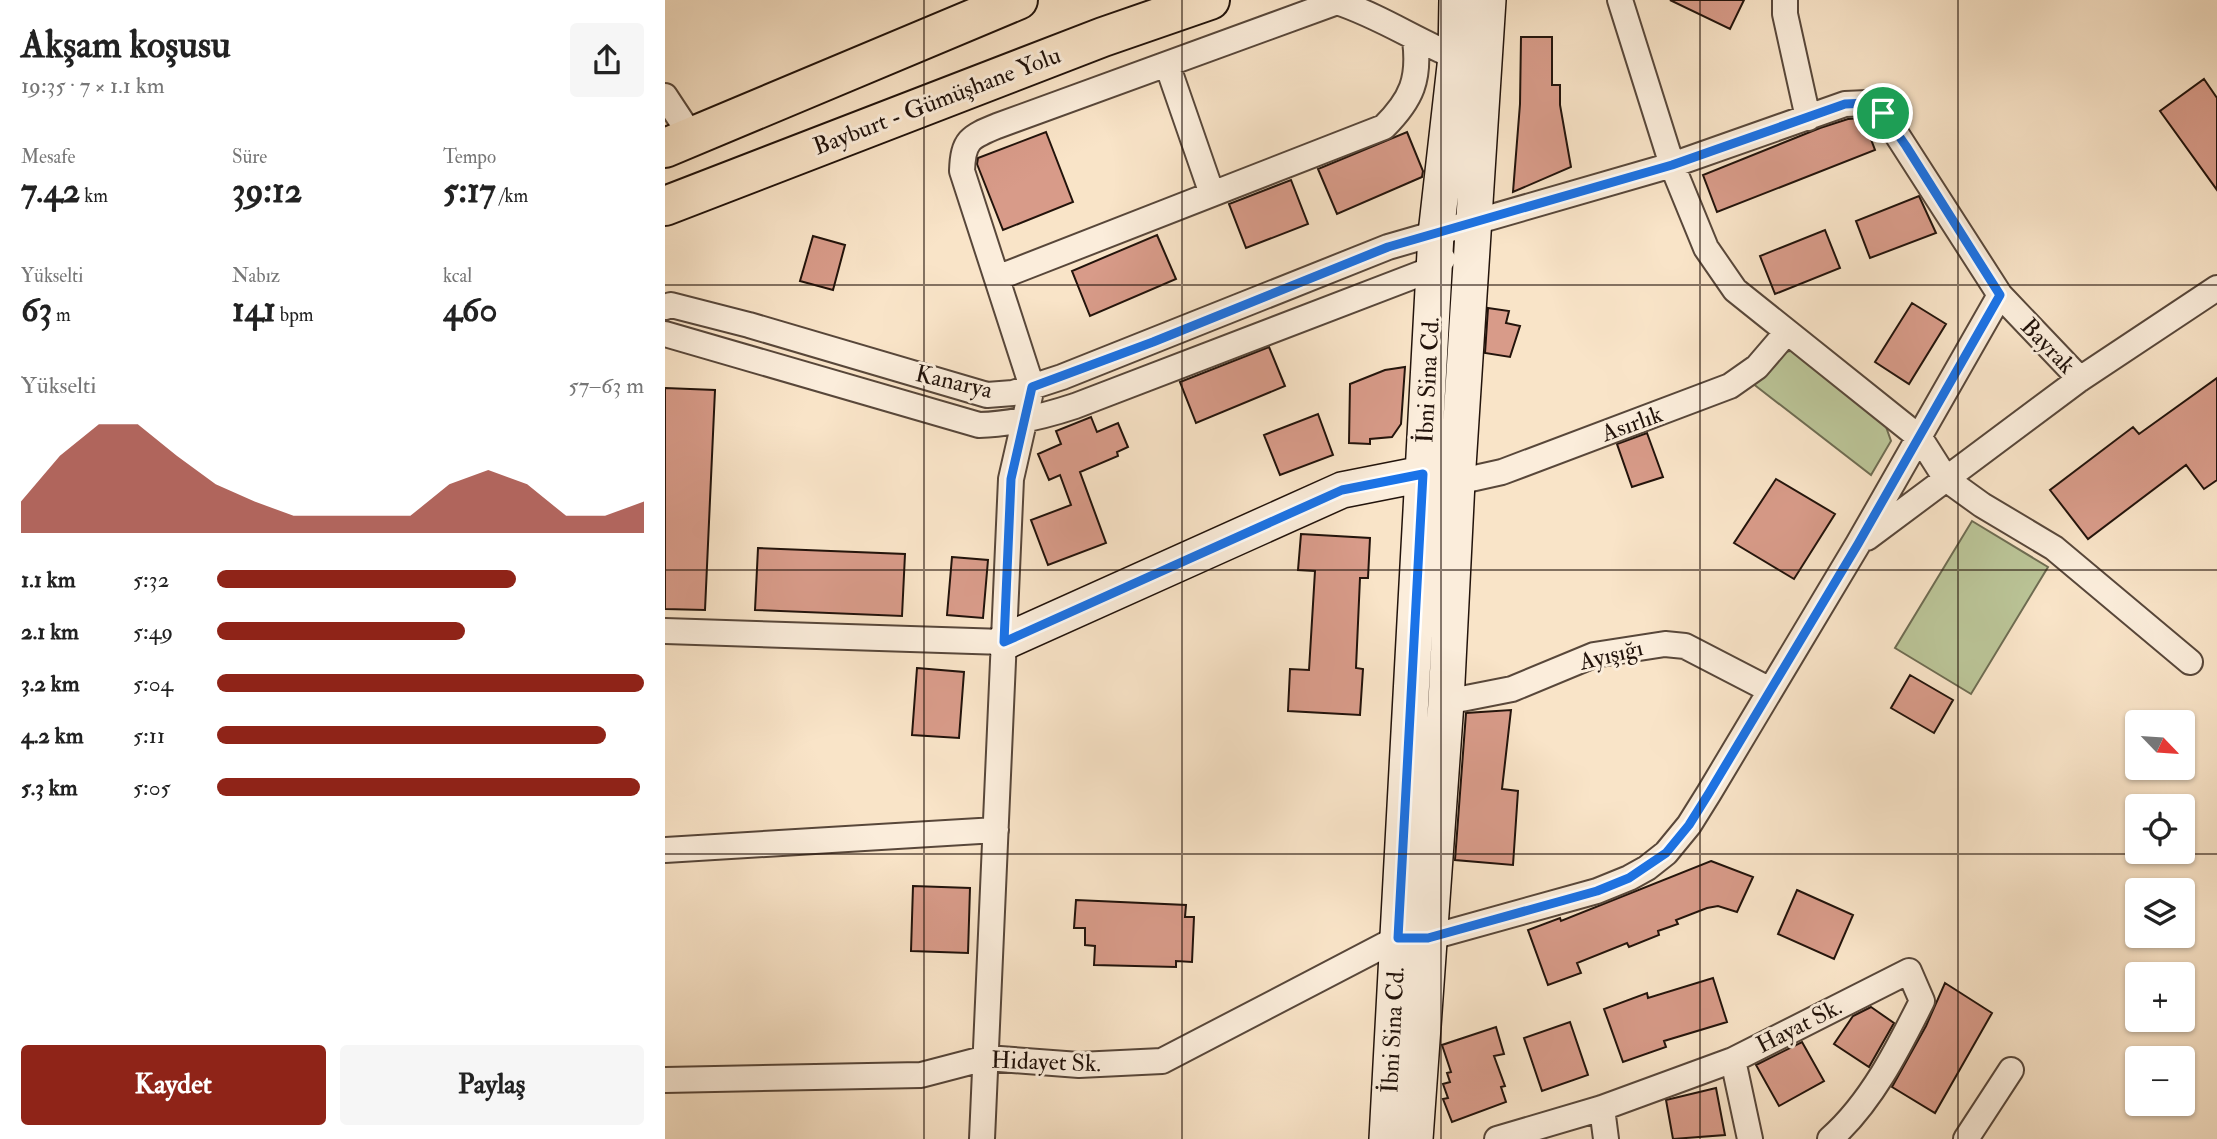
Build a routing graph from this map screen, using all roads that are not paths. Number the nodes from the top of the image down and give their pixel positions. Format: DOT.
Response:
graph roads {
  1 [pos="1018,0"];
  2 [pos="1210,0"];
  3 [pos="1457,0"];
  4 [pos="1488,0"];
  5 [pos="1620,0"];
  6 [pos="1785,0"];
  7 [pos="1415,40"];
  8 [pos="1456,57"];
  9 [pos="1167,64"];
  10 [pos="665,96"];
  11 [pos="1808,118"];
  12 [pos="678,143"];
  13 [pos="1672,165"];
  14 [pos="1212,194"];
  15 [pos="665,206"];
  16 [pos="1473,223"];
  17 [pos="1436,234"];
  18 [pos="1434,268"];
  19 [pos="997,278"];
  20 [pos="2217,288"];
  21 [pos="2000,295"];
  22 [pos="665,307"];
  23 [pos="1787,332"];
  24 [pos="665,334"];
  25 [pos="2080,379"];
  26 [pos="1032,387"];
  27 [pos="1026,421"];
  28 [pos="1920,438"];
  29 [pos="1423,474"];
  30 [pos="1946,479"];
  31 [pos="1457,482"];
  32 [pos="1858,544"];
  33 [pos="665,631"];
  34 [pos="1004,642"];
  35 [pos="2190,662"];
  36 [pos="1770,690"];
  37 [pos="1446,702"];
  38 [pos="996,830"];
  39 [pos="665,850"];
  40 [pos="1413,938"];
  41 [pos="986,1058"];
  42 [pos="1733,1060"];
  43 [pos="2011,1070"];
  44 [pos="665,1080"];
  45 [pos="1602,1108"];
  46 [pos="982,1139"];
  47 [pos="1387,1139"];
  48 [pos="1415,1139"];
  49 [pos="1497,1139"];
  50 [pos="1606,1139"];
  51 [pos="1749,1139"];
  52 [pos="1830,1139"];
  53 [pos="1966,1139"];
  1 -- 12 [label="highway"];
  2 -- 15 [label="highway, Bayburt - Gümüşhane Yolu"];
  3 -- 8 [label="main road, İbni Sina Cd."];
  4 -- 16 [label="main road, İbni Sina Cd."];
  5 -- 13 [label="street"];
  6 -- 11 [label="street"];
  7 -- 8 [label="street"];
  7 -- 9 [label="street"];
  7 -- 14 [label="street"];
  8 -- 17 [label="main road, İbni Sina Cd."];
  9 -- 14 [label="street"];
  9 -- 19 [label="street"];
  10 -- 12 [label="street"];
  11 -- 13 [label="street, Bayrak"];
  11 -- 21 [label="street, Bayrak"];
  13 -- 16 [label="street, Bayrak"];
  13 -- 23 [label="street"];
  14 -- 19 [label="street"];
  16 -- 17 [label="street, Kanarya"];
  16 -- 18 [label="street"];
  16 -- 31 [label="main road, İbni Sina Cd."];
  17 -- 18 [label="main road, İbni Sina Cd."];
  17 -- 26 [label="street, Kanarya"];
  18 -- 27 [label="street"];
  18 -- 29 [label="main road, İbni Sina Cd."];
  19 -- 26 [label="street"];
  20 -- 25 [label="street"];
  21 -- 25 [label="street, Bayrak"];
  21 -- 28 [label="street, Hidayet Sk."];
  22 -- 26 [label="street, Kanarya"];
  23 -- 28 [label="street"];
  23 -- 31 [label="street, Asırlık"];
  24 -- 27 [label="street"];
  25 -- 30 [label="street"];
  26 -- 27 [label="street"];
  27 -- 34 [label="street"];
  28 -- 30 [label="street"];
  28 -- 32 [label="street, Hidayet Sk."];
  29 -- 34 [label="main road"];
  29 -- 40 [label="main road, İbni Sina Cd."];
  30 -- 32 [label="street"];
  30 -- 35 [label="street"];
  31 -- 37 [label="main road, İbni Sina Cd."];
  32 -- 36 [label="street, Hidayet Sk."];
  33 -- 34 [label="street"];
  34 -- 38 [label="street"];
  36 -- 37 [label="street, Ayışığı"];
  36 -- 40 [label="street, Hidayet Sk."];
  37 -- 40 [label="main road, İbni Sina Cd."];
  38 -- 39 [label="street"];
  38 -- 41 [label="street"];
  40 -- 41 [label="street, Hidayet Sk."];
  40 -- 47 [label="main road, İbni Sina Cd."];
  40 -- 48 [label="main road, İbni Sina Cd."];
  41 -- 44 [label="street, Hidayet Sk."];
  41 -- 46 [label="street"];
  42 -- 45 [label="street, Hayat Sk."];
  42 -- 51 [label="street"];
  42 -- 52 [label="street, Hayat Sk."];
  43 -- 53 [label="street"];
  45 -- 49 [label="street, Hayat Sk."];
  45 -- 50 [label="street"];
}
